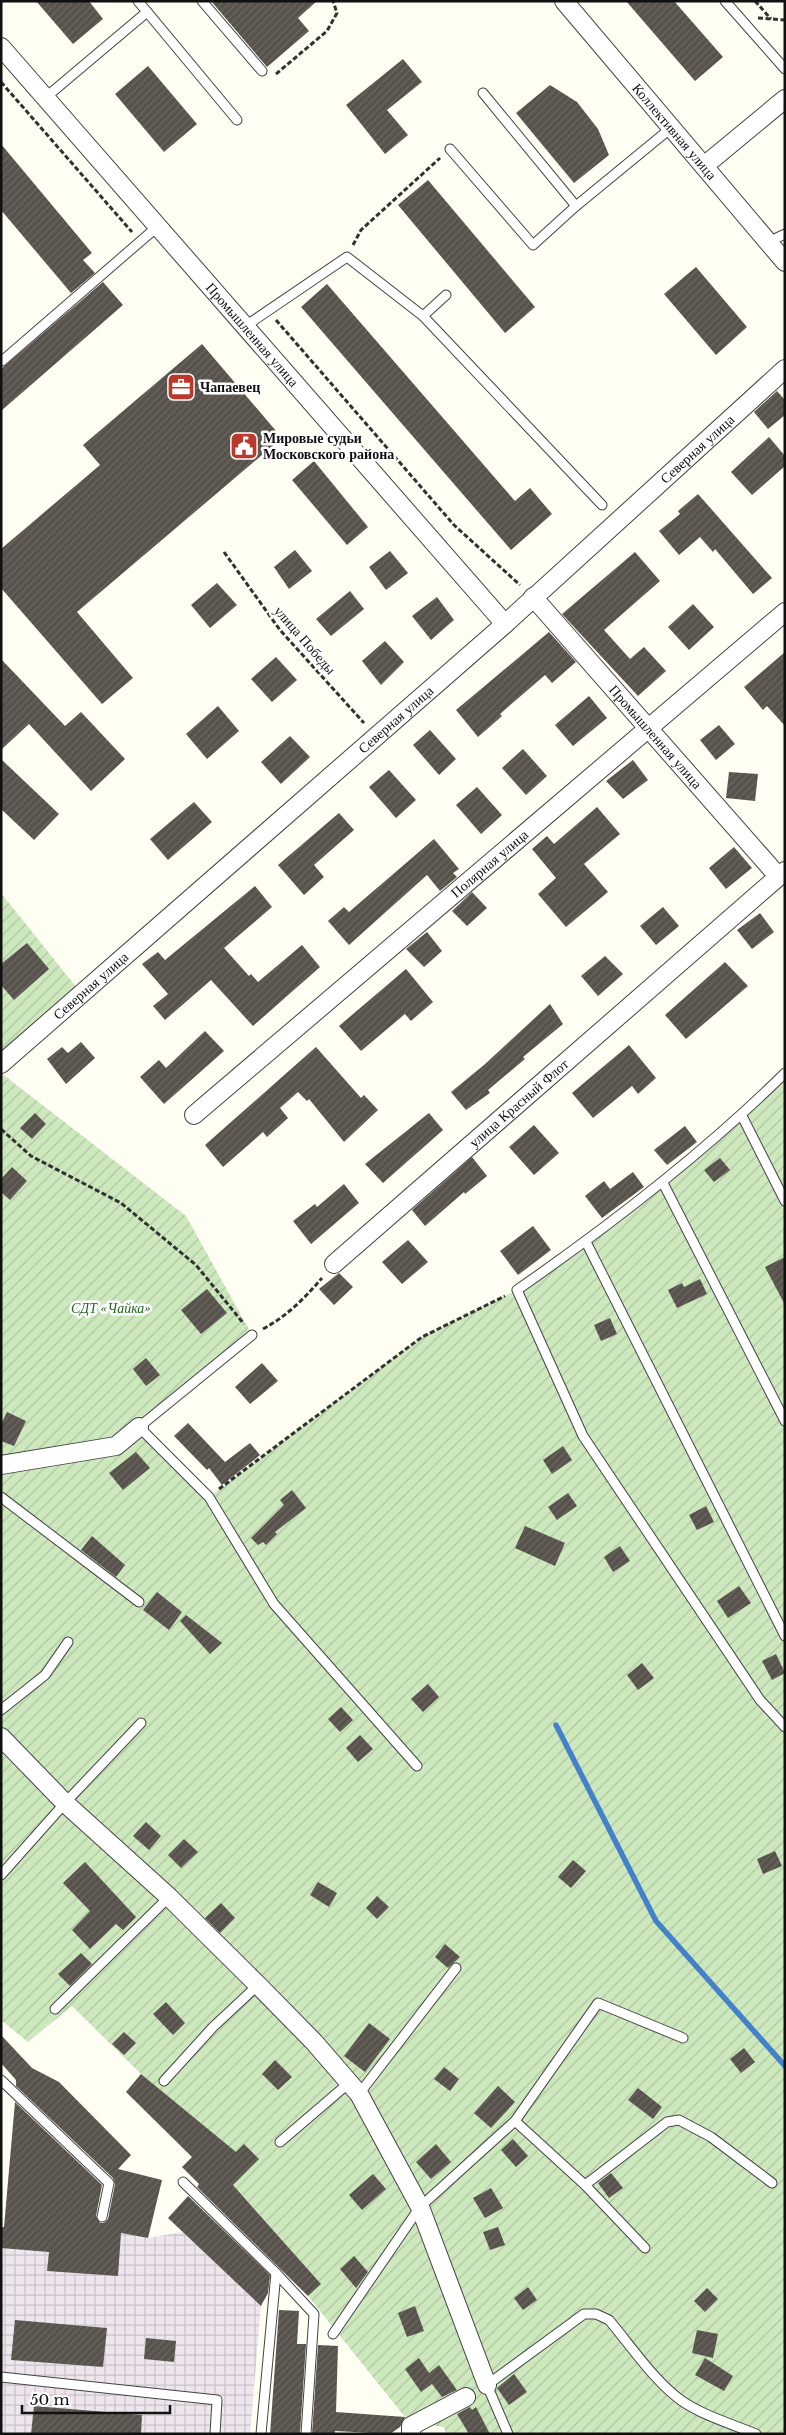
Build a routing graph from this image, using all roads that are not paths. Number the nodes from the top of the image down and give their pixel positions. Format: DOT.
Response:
graph roads {
  1 [pos="202,1"];
  2 [pos="564,1"];
  3 [pos="725,1"];
  4 [pos="140,2"];
  5 [pos="147,12"];
  6 [pos="1,47"];
  7 [pos="782,59"];
  8 [pos="785,69"];
  9 [pos="262,71"];
  10 [pos="484,93"];
  11 [pos="45,98"];
  12 [pos="785,99"];
  13 [pos="237,120"];
  14 [pos="671,128"];
  15 [pos="450,149"];
  16 [pos="704,166"];
  17 [pos="576,206"];
  18 [pos="157,227"];
  19 [pos="785,234"];
  20 [pos="768,242"];
  21 [pos="785,262"];
  22 [pos="446,295"];
  23 [pos="423,316"];
  24 [pos="244,327"];
  25 [pos="2,361"];
  26 [pos="785,369"];
  27 [pos="602,505"];
  28 [pos="533,597"];
  29 [pos="785,612"];
  30 [pos="505,624"];
  31 [pos="649,728"];
  32 [pos="783,877"];
  33 [pos="1,1064"];
  34 [pos="785,1073"];
  35 [pos="194,1115"];
  36 [pos="742,1116"];
  37 [pos="663,1183"];
  38 [pos="785,1201"];
  39 [pos="586,1242"];
  40 [pos="334,1264"];
  41 [pos="252,1335"];
  42 [pos="785,1421"];
  43 [pos="139,1427"];
  44 [pos="1,1465"];
  45 [pos="1,1496"];
  46 [pos="139,1602"];
  47 [pos="785,1636"];
  48 [pos="68,1642"];
  49 [pos="1,1710"];
  50 [pos="141,1723"];
  51 [pos="785,1726"];
  52 [pos="1,1737"];
  53 [pos="417,1766"];
  54 [pos="65,1803"];
  55 [pos="1,1876"];
  56 [pos="169,1897"];
  57 [pos="456,1968"];
  58 [pos="258,1986"];
  59 [pos="55,2009"];
  60 [pos="683,2038"];
  61 [pos="1,2080"];
  62 [pos="164,2081"];
  63 [pos="355,2088"];
  64 [pos="515,2121"];
  65 [pos="280,2142"];
  66 [pos="183,2182"];
  67 [pos="772,2183"];
  68 [pos="585,2185"];
  69 [pos="420,2207"];
  70 [pos="102,2217"];
  71 [pos="646,2248"];
  72 [pos="276,2273"];
  73 [pos="333,2334"];
  74 [pos="1,2377"];
  75 [pos="487,2385"];
  76 [pos="466,2397"];
  77 [pos="215,2434"];
  78 [pos="262,2434"];
  79 [pos="306,2434"];
  80 [pos="411,2434"];
  81 [pos="508,2434"];
  82 [pos="756,2434"];
  1 -- 9 [label="lane"];
  2 -- 14 [label="street, Коллективная улица"];
  3 -- 7 [label="lane"];
  4 -- 5 [label="lane"];
  5 -- 11 [label="lane"];
  5 -- 13 [label="lane"];
  6 -- 11 [label="street, Промышленная улица"];
  7 -- 8 [label="lane"];
  10 -- 17 [label="lane"];
  11 -- 18 [label="street, Промышленная улица"];
  12 -- 16 [label="street"];
  14 -- 16 [label="street, Коллективная улица"];
  14 -- 17 [label="lane"];
  15 -- 17 [label="lane"];
  16 -- 20 [label="street, Коллективная улица"];
  18 -- 24 [label="street, Промышленная улица"];
  18 -- 25 [label="lane"];
  19 -- 20 [label="lane"];
  20 -- 21 [label="street, Коллективная улица"];
  22 -- 23 [label="lane"];
  23 -- 24 [label="lane"];
  23 -- 27 [label="lane"];
  24 -- 30 [label="street, Промышленная улица"];
  26 -- 28 [label="street, Северная улица"];
  28 -- 30 [label="street, Северная улица"];
  28 -- 31 [label="street, Промышленная улица"];
  29 -- 31 [label="street, Полярная улица"];
  30 -- 33 [label="street, Северная улица"];
  31 -- 32 [label="street, Промышленная улица"];
  31 -- 35 [label="street, Полярная улица"];
  32 -- 40 [label="street, улица Красный Флот"];
  34 -- 36 [label="lane"];
  36 -- 37 [label="lane"];
  36 -- 38 [label="lane"];
  37 -- 39 [label="lane"];
  37 -- 42 [label="lane"];
  39 -- 47 [label="lane"];
  39 -- 51 [label="lane"];
  41 -- 43 [label="lane"];
  43 -- 44 [label="street"];
  43 -- 53 [label="lane"];
  45 -- 46 [label="lane"];
  48 -- 49 [label="lane"];
  50 -- 54 [label="lane"];
  52 -- 54 [label="street"];
  54 -- 55 [label="lane"];
  54 -- 56 [label="street"];
  56 -- 58 [label="street"];
  56 -- 59 [label="lane"];
  57 -- 63 [label="lane"];
  58 -- 62 [label="lane"];
  58 -- 63 [label="street"];
  60 -- 64 [label="lane"];
  61 -- 70 [label="lane"];
  63 -- 65 [label="lane"];
  63 -- 69 [label="street"];
  64 -- 68 [label="lane"];
  64 -- 69 [label="lane"];
  66 -- 72 [label="lane"];
  67 -- 68 [label="lane"];
  68 -- 71 [label="lane"];
  69 -- 73 [label="lane"];
  69 -- 75 [label="street"];
  72 -- 78 [label="lane"];
  72 -- 79 [label="lane"];
  74 -- 77 [label="lane"];
  75 -- 81 [label="lane"];
  75 -- 82 [label="lane"];
  76 -- 80 [label="street"];
}
